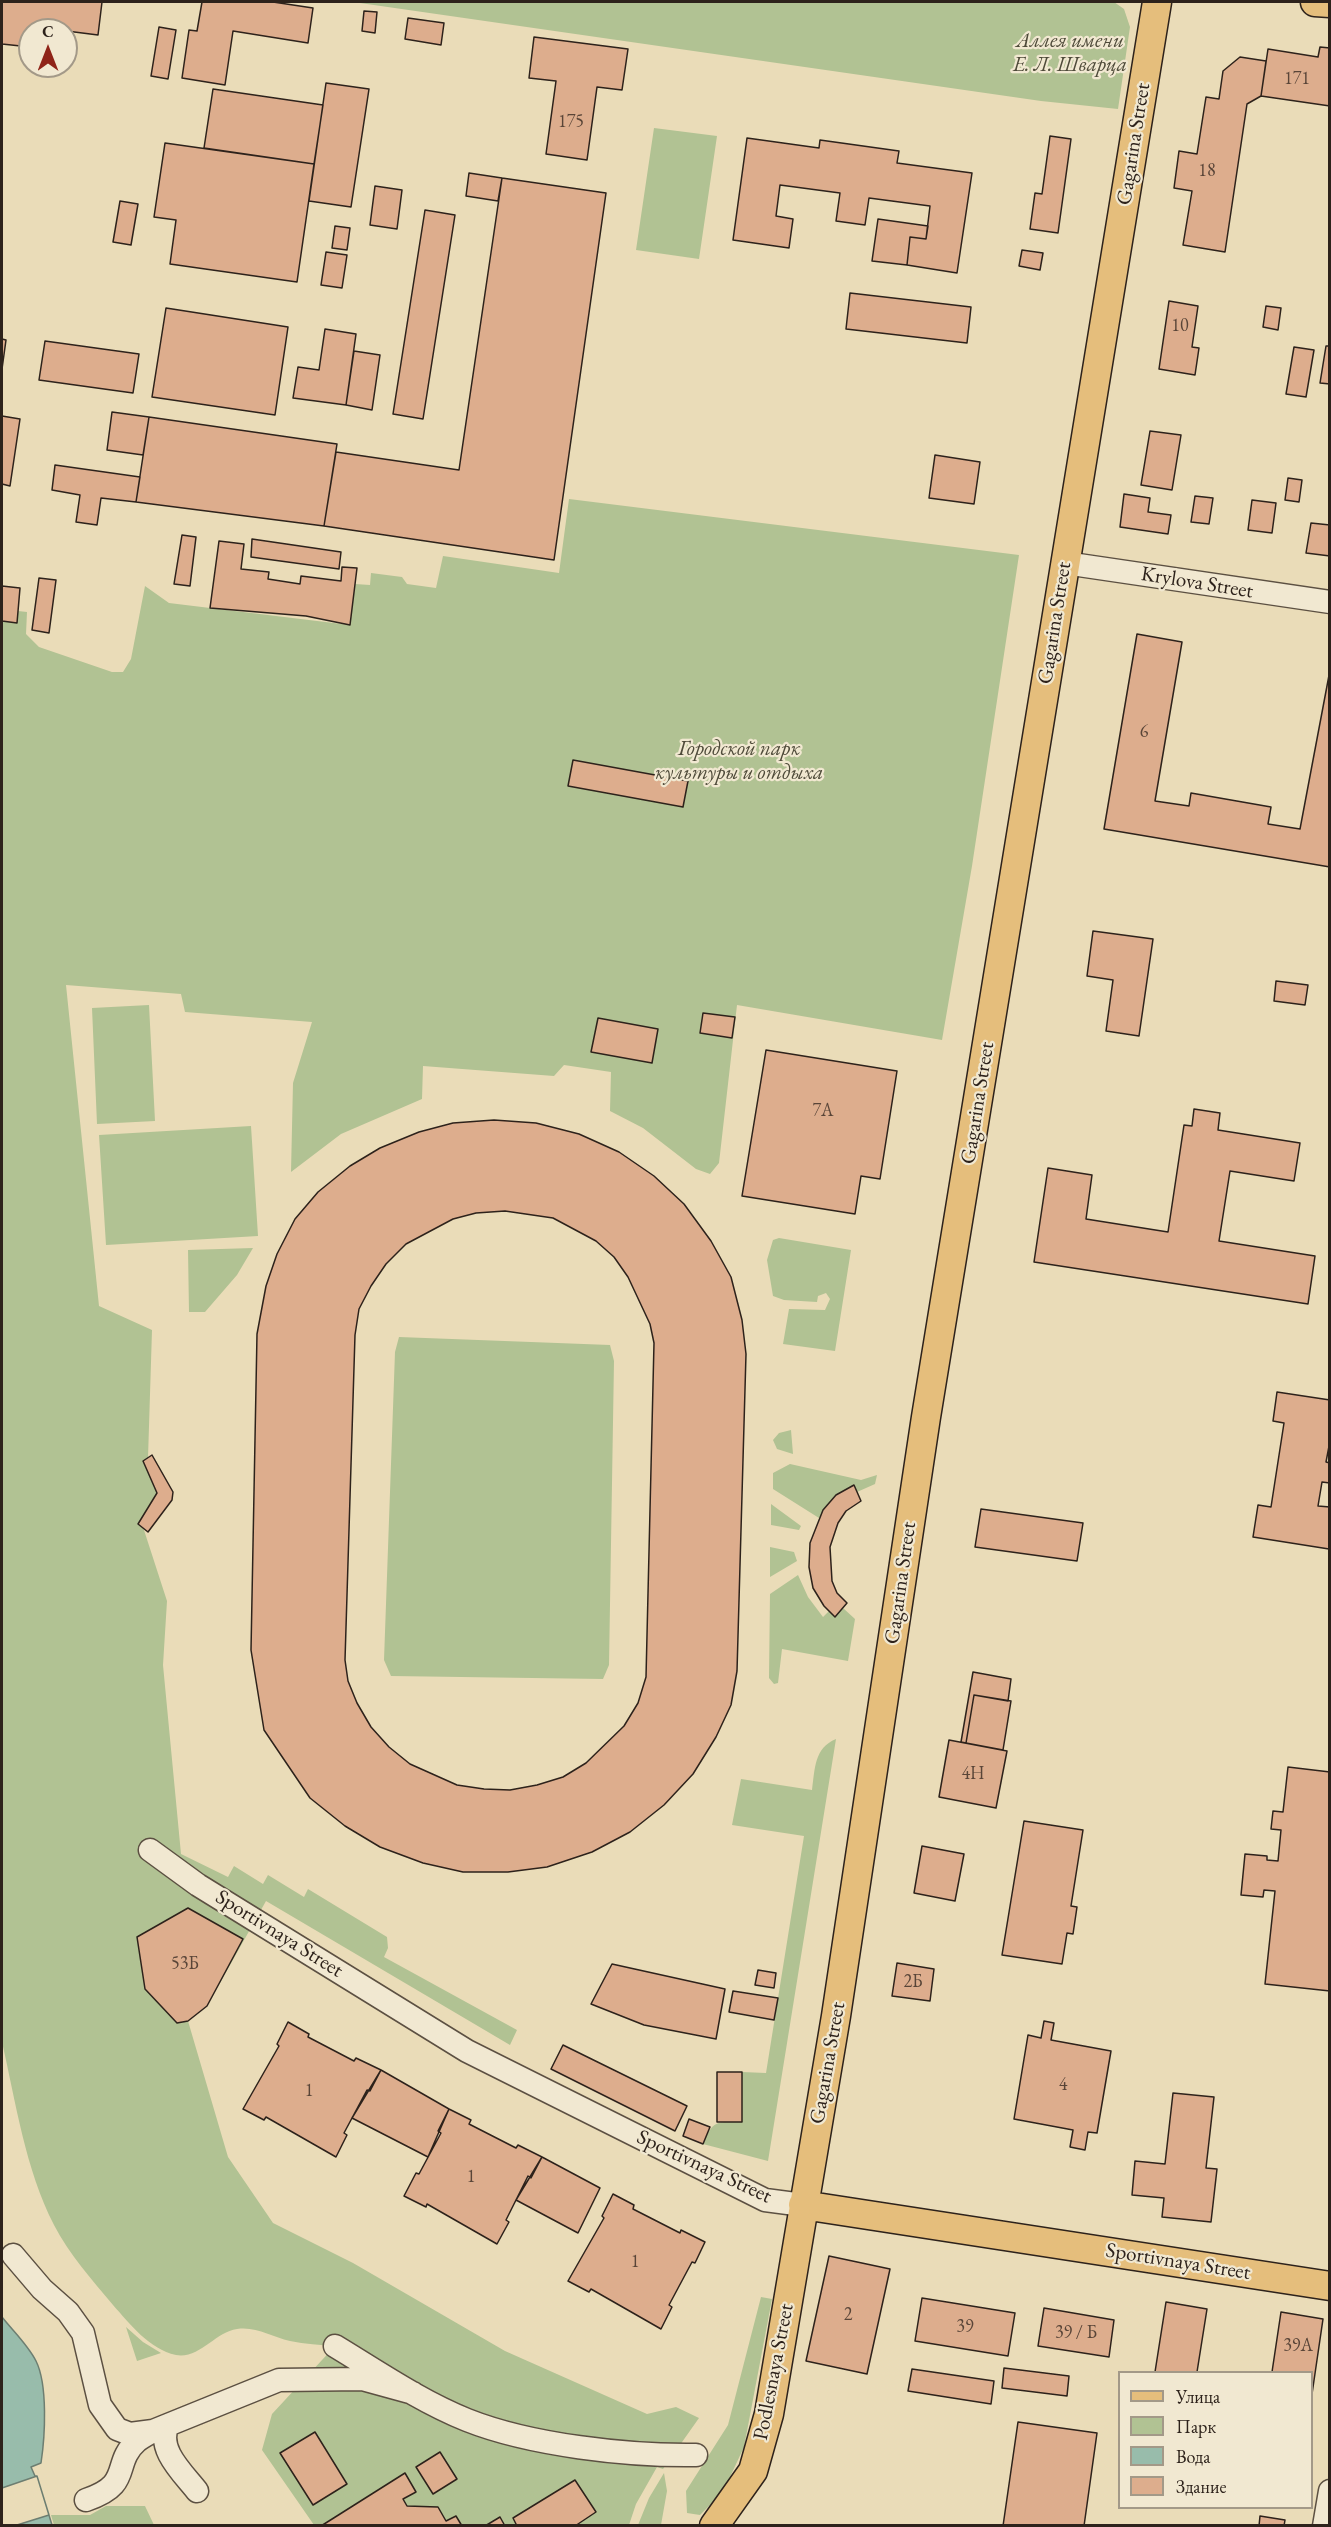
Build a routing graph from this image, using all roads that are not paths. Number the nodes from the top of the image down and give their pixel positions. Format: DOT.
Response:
graph roads {
  1 [pos="1157,2"];
  2 [pos="1315,2"];
  3 [pos="1329,3"];
  4 [pos="1065,563"];
  5 [pos="1329,602"];
  6 [pos="150,1850"];
  7 [pos="803,2205"];
  8 [pos="13,2255"];
  9 [pos="1329,2286"];
  10 [pos="336,2346"];
  11 [pos="413,2392"];
  12 [pos="161,2428"];
  13 [pos="696,2455"];
  14 [pos="197,2491"];
  15 [pos="1329,2491"];
  16 [pos="86,2500"];
  17 [pos="714,2526"];
  18 [pos="1324,2526"];
  1 -- 4 [label="main road, Gagarina Street"];
  2 -- 3 [label="main road"];
  4 -- 5 [label="street, Krylova Street"];
  4 -- 7 [label="main road, Gagarina Street"];
  6 -- 7 [label="street, Sportivnaya Street"];
  7 -- 9 [label="main road, Sportivnaya Street"];
  7 -- 17 [label="main road, Podlesnaya Street"];
  8 -- 12 [label="street"];
  10 -- 11 [label="street"];
  11 -- 12 [label="street"];
  11 -- 13 [label="street"];
  12 -- 14 [label="street"];
  12 -- 16 [label="street"];
  15 -- 18 [label="street"];
}
